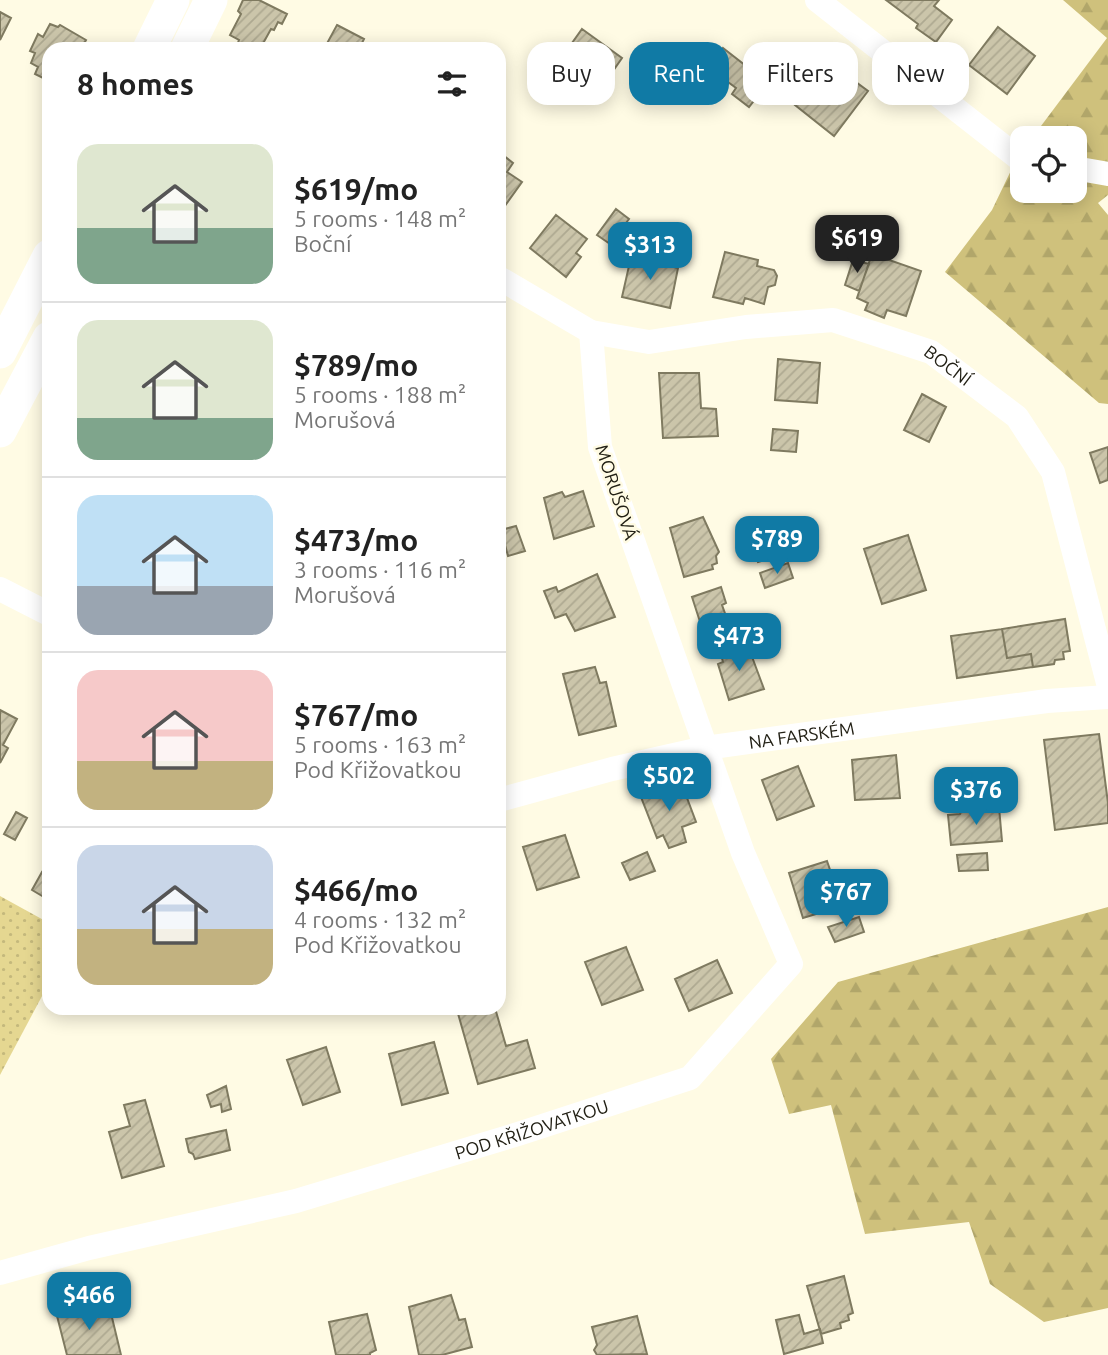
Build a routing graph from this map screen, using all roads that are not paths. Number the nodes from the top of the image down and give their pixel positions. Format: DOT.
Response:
graph roads {
  1 [pos="211,0"];
  2 [pos="817,0"];
  3 [pos="160,26"];
  4 [pos="184,42"];
  5 [pos="193,42"];
  6 [pos="1010,152"];
  7 [pos="1087,170"];
  8 [pos="1108,174"];
  9 [pos="42,270"];
  10 [pos="506,282"];
  11 [pos="591,332"];
  12 [pos="42,351"];
  13 [pos="0,352"];
  14 [pos="0,430"];
  15 [pos="0,589"];
  16 [pos="42,610"];
  17 [pos="1108,682"];
  18 [pos="1108,696"];
  19 [pos="705,748"];
  20 [pos="506,798"];
  21 [pos="0,1273"];
  1 -- 5 [label="main road"];
  2 -- 6 [label="street"];
  3 -- 4 [label="street"];
  7 -- 8 [label="street"];
  9 -- 13 [label="main road"];
  10 -- 11 [label="street"];
  11 -- 17 [label="street, BOČNÍ"];
  11 -- 19 [label="street, MORUŠOVÁ"];
  12 -- 14 [label="main road"];
  15 -- 16 [label="street"];
  18 -- 19 [label="street, NA FARSKÉM"];
  19 -- 20 [label="street, NA FARSKÉM"];
  19 -- 21 [label="street, POD KŘIŽOVATKOU"];
}
